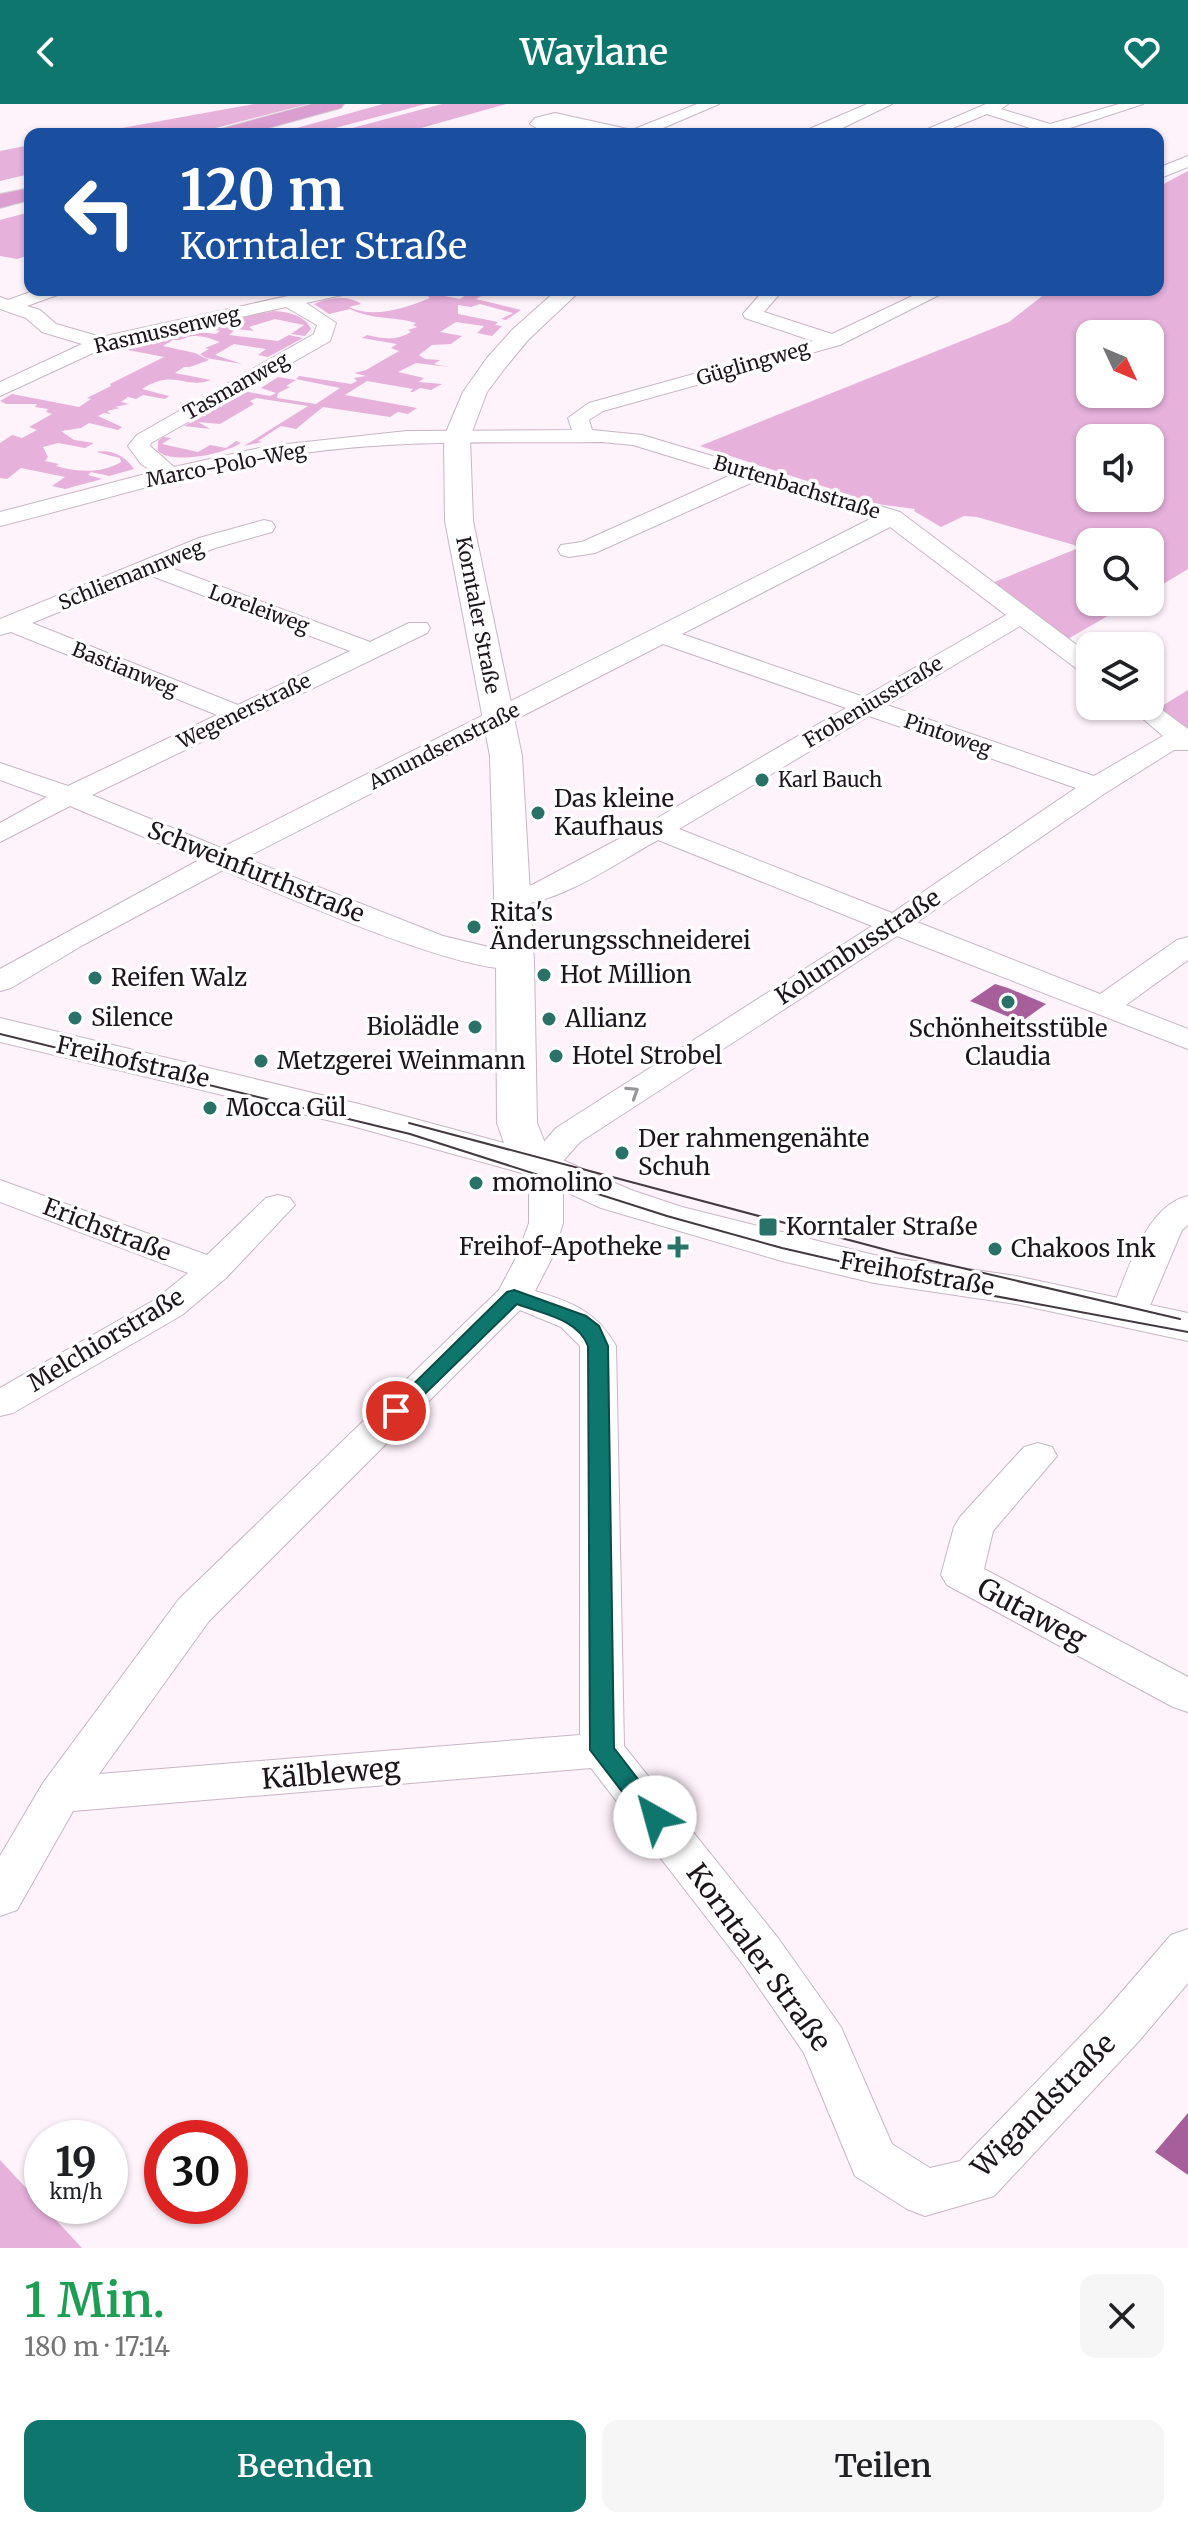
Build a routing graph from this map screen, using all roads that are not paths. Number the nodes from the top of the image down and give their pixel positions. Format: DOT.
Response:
graph roads {
  1 [pos="711,104"];
  2 [pos="883,104"];
  3 [pos="1135,104"];
  4 [pos="344,106"];
  5 [pos="993,106"];
  6 [pos="580,125"];
  7 [pos="250,128"];
  8 [pos="278,128"];
  9 [pos="598,128"];
  10 [pos="649,128"];
  11 [pos="828,128"];
  12 [pos="939,128"];
  13 [pos="1035,128"];
  14 [pos="1051,128"];
  15 [pos="1188,161"];
  16 [pos="1164,171"];
  17 [pos="24,185"];
  18 [pos="0,191"];
  19 [pos="24,195"];
  20 [pos="0,201"];
  21 [pos="33,296"];
  22 [pos="315,296"];
  23 [pos="563,296"];
  24 [pos="768,296"];
  25 [pos="927,296"];
  26 [pos="290,302"];
  27 [pos="6,304"];
  28 [pos="833,341"];
  29 [pos="100,343"];
  30 [pos="0,390"];
  31 [pos="584,436"];
  32 [pos="457,437"];
  33 [pos="170,474"];
  34 [pos="752,474"];
  35 [pos="892,517"];
  36 [pos="0,519"];
  37 [pos="264,527"];
  38 [pos="569,550"];
  39 [pos="148,567"];
  40 [pos="1023,616"];
  41 [pos="6,626"];
  42 [pos="418,628"];
  43 [pos="664,636"];
  44 [pos="370,650"];
  45 [pos="1076,656"];
  46 [pos="865,706"];
  47 [pos="238,714"];
  48 [pos="498,718"];
  49 [pos="1159,720"];
  50 [pos="1185,740"];
  51 [pos="0,771"];
  52 [pos="1097,786"];
  53 [pos="71,795"];
  54 [pos="657,830"];
  55 [pos="0,834"];
  56 [pos="222,859"];
  57 [pos="512,897"];
  58 [pos="895,924"];
  59 [pos="1188,946"];
  60 [pos="515,962"];
  61 [pos="0,982"];
  62 [pos="1104,1006"];
  63 [pos="0,1030"];
  64 [pos="1188,1040"];
  65 [pos="517,1123"];
  66 [pos="474,1147"];
  67 [pos="545,1168"];
  68 [pos="0,1190"];
  69 [pos="278,1205"];
  70 [pos="1188,1206"];
  71 [pos="213,1270"];
  72 [pos="514,1296"];
  73 [pos="1128,1315"];
  74 [pos="1188,1327"];
  75 [pos="0,1404"];
  76 [pos="1038,1456"];
  77 [pos="1188,1696"];
  78 [pos="602,1750"];
  79 [pos="59,1795"];
  80 [pos="0,1897"];
  81 [pos="1188,1949"];
  82 [pos="873,2160"];
  1 -- 10 [label="street"];
  2 -- 11 [label="street"];
  3 -- 14 [label="street"];
  4 -- 7 [label="highway"];
  4 -- 8 [label="highway"];
  5 -- 12 [label="street"];
  5 -- 13 [label="street"];
  6 -- 9 [label="street"];
  15 -- 16 [label="street"];
  17 -- 18 [label="highway"];
  19 -- 20 [label="highway"];
  21 -- 27 [label="street"];
  22 -- 26 [label="street, Rasmussenweg"];
  23 -- 32 [label="street, Korntaler Straße"];
  24 -- 28 [label="street"];
  25 -- 28 [label="street, Güglingweg"];
  26 -- 29 [label="street, Rasmussenweg"];
  26 -- 33 [label="street, Tasmanweg"];
  27 -- 29 [label="street"];
  28 -- 31 [label="street, Güglingweg"];
  29 -- 30 [label="street, Rasmussenweg"];
  31 -- 32 [label="street, Burtenbachstraße"];
  31 -- 34 [label="street, Burtenbachstraße"];
  32 -- 33 [label="street, Marco-Polo-Weg"];
  32 -- 48 [label="street, Korntaler Straße"];
  33 -- 36 [label="street, Marco-Polo-Weg"];
  34 -- 35 [label="street, Burtenbachstraße"];
  34 -- 38 [label="street"];
  35 -- 40 [label="street, Burtenbachstraße"];
  35 -- 43 [label="street, Amundsenstraße"];
  37 -- 39 [label="street, Schliemannweg"];
  39 -- 41 [label="street, Schliemannweg"];
  39 -- 44 [label="street, Loreleiweg"];
  40 -- 45 [label="street, Burtenbachstraße"];
  40 -- 46 [label="street, Frobeniusstraße"];
  41 -- 47 [label="street, Bastianweg"];
  42 -- 44 [label="street, Wegenerstraße"];
  43 -- 46 [label="street, Pintoweg"];
  43 -- 48 [label="street, Amundsenstraße"];
  44 -- 47 [label="street, Wegenerstraße"];
  46 -- 52 [label="street, Pintoweg"];
  46 -- 54 [label="street, Frobeniusstraße"];
  47 -- 53 [label="street, Wegenerstraße"];
  48 -- 56 [label="street, Amundsenstraße"];
  48 -- 57 [label="street, Korntaler Straße"];
  49 -- 50 [label="street"];
  50 -- 52 [label="street, Kolumbusstraße"];
  51 -- 53 [label="street, Schweinfurthstraße"];
  52 -- 58 [label="street, Kolumbusstraße"];
  53 -- 55 [label="street, Wegenerstraße"];
  53 -- 56 [label="street, Schweinfurthstraße"];
  54 -- 57 [label="street, Frobeniusstraße"];
  54 -- 58 [label="street"];
  56 -- 60 [label="street, Schweinfurthstraße"];
  56 -- 61 [label="street, Amundsenstraße"];
  57 -- 60 [label="street, Korntaler Straße"];
  58 -- 62 [label="street"];
  67 -- 58 [label="street, Kolumbusstraße, one-way"];
  59 -- 62 [label="street"];
  60 -- 65 [label="street, Korntaler Straße"];
  62 -- 64 [label="street"];
  63 -- 66 [label="street, Freihofstraße"];
  65 -- 66 [label="street"];
  65 -- 67 [label="street, Korntaler Straße"];
  66 -- 67 [label="street, Freihofstraße"];
  67 -- 72 [label="street"];
  67 -- 73 [label="street, Freihofstraße"];
  68 -- 71 [label="street, Erichstraße"];
  69 -- 71 [label="street, Melchiorstraße"];
  70 -- 73 [label="street"];
  71 -- 75 [label="street, Melchiorstraße"];
  72 -- 78 [label="street"];
  72 -- 79 [label="street"];
  73 -- 74 [label="street, Freihofstraße"];
  76 -- 77 [label="street, Gutaweg"];
  78 -- 79 [label="street, Kälbleweg"];
  78 -- 82 [label="street, Korntaler Straße"];
  79 -- 80 [label="street"];
  81 -- 82 [label="street, Wigandstraße"];
}
